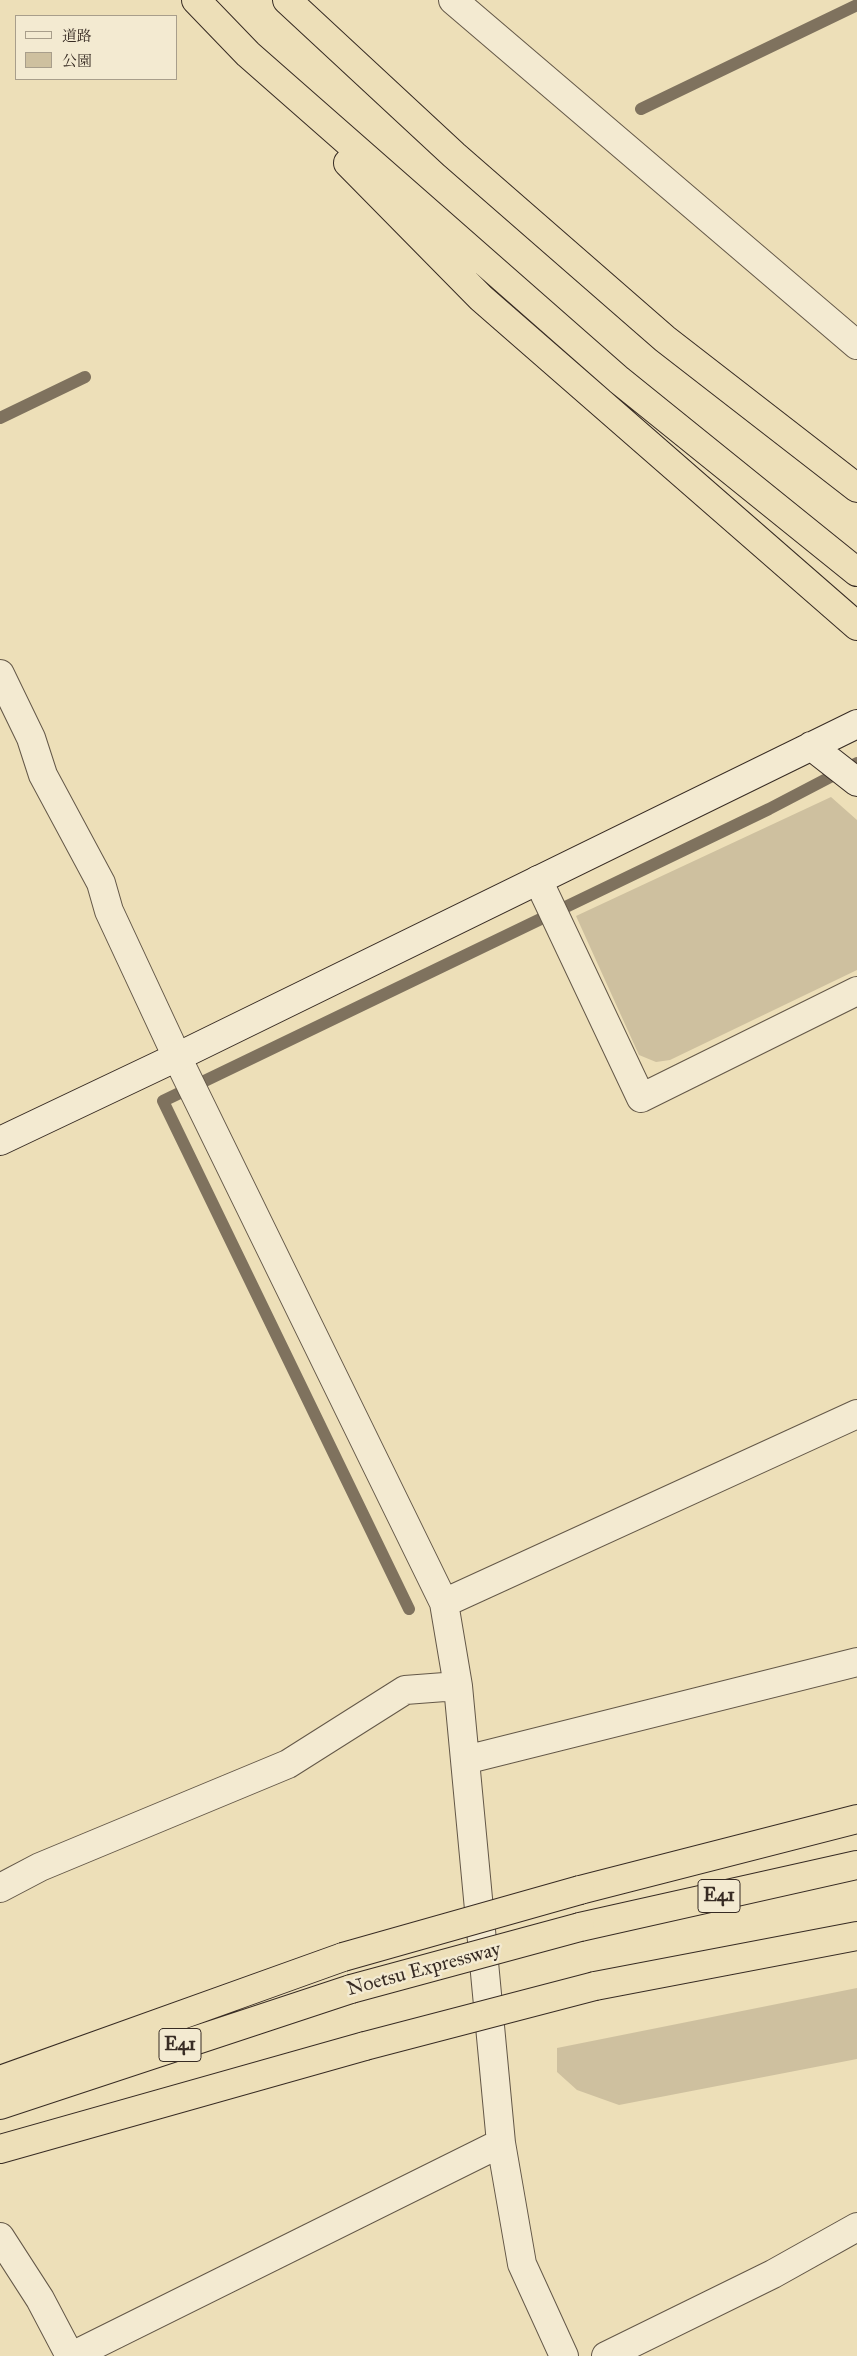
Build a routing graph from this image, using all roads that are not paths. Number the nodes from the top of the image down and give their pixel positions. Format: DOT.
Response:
graph roads {
  1 [pos="196,0"];
  2 [pos="287,0"];
  3 [pos="453,0"];
  4 [pos="248,54"];
  5 [pos="857,345"];
  6 [pos="795,440"];
  7 [pos="857,488"];
  8 [pos="857,495"];
  9 [pos="857,572"];
  10 [pos="857,626"];
  11 [pos="0,674"];
  12 [pos="857,724"];
  13 [pos="811,746"];
  14 [pos="857,782"];
  15 [pos="538,880"];
  16 [pos="857,991"];
  17 [pos="177,1057"];
  18 [pos="0,1141"];
  19 [pos="857,1414"];
  20 [pos="444,1603"];
  21 [pos="857,1662"];
  22 [pos="458,1686"];
  23 [pos="465,1760"];
  24 [pos="857,1819"];
  25 [pos="857,1865"];
  26 [pos="0,1888"];
  27 [pos="857,1936"];
  28 [pos="3,2095"];
  29 [pos="500,2143"];
  30 [pos="10,2146"];
  31 [pos="857,2227"];
  32 [pos="0,2237"];
  33 [pos="71,2356"];
  34 [pos="564,2356"];
  35 [pos="606,2356"];
  1 -- 4 [label="highway"];
  2 -- 6 [label="highway"];
  3 -- 5 [label="street"];
  4 -- 9 [label="highway"];
  4 -- 10 [label="highway"];
  6 -- 7 [label="highway"];
  6 -- 8 [label="highway"];
  11 -- 17 [label="street"];
  12 -- 13 [label="street"];
  13 -- 14 [label="street"];
  13 -- 15 [label="street"];
  15 -- 16 [label="street"];
  15 -- 17 [label="street"];
  17 -- 18 [label="street"];
  17 -- 20 [label="street"];
  19 -- 20 [label="street"];
  20 -- 22 [label="street"];
  21 -- 23 [label="street"];
  22 -- 23 [label="street"];
  22 -- 26 [label="street"];
  23 -- 29 [label="street"];
  24 -- 28 [label="highway, bridge"];
  25 -- 28 [label="highway, Noetsu Expressway / E41, bridge"];
  27 -- 30 [label="highway, E41, bridge"];
  29 -- 33 [label="street"];
  29 -- 34 [label="street"];
  31 -- 35 [label="street"];
  32 -- 33 [label="street"];
}
